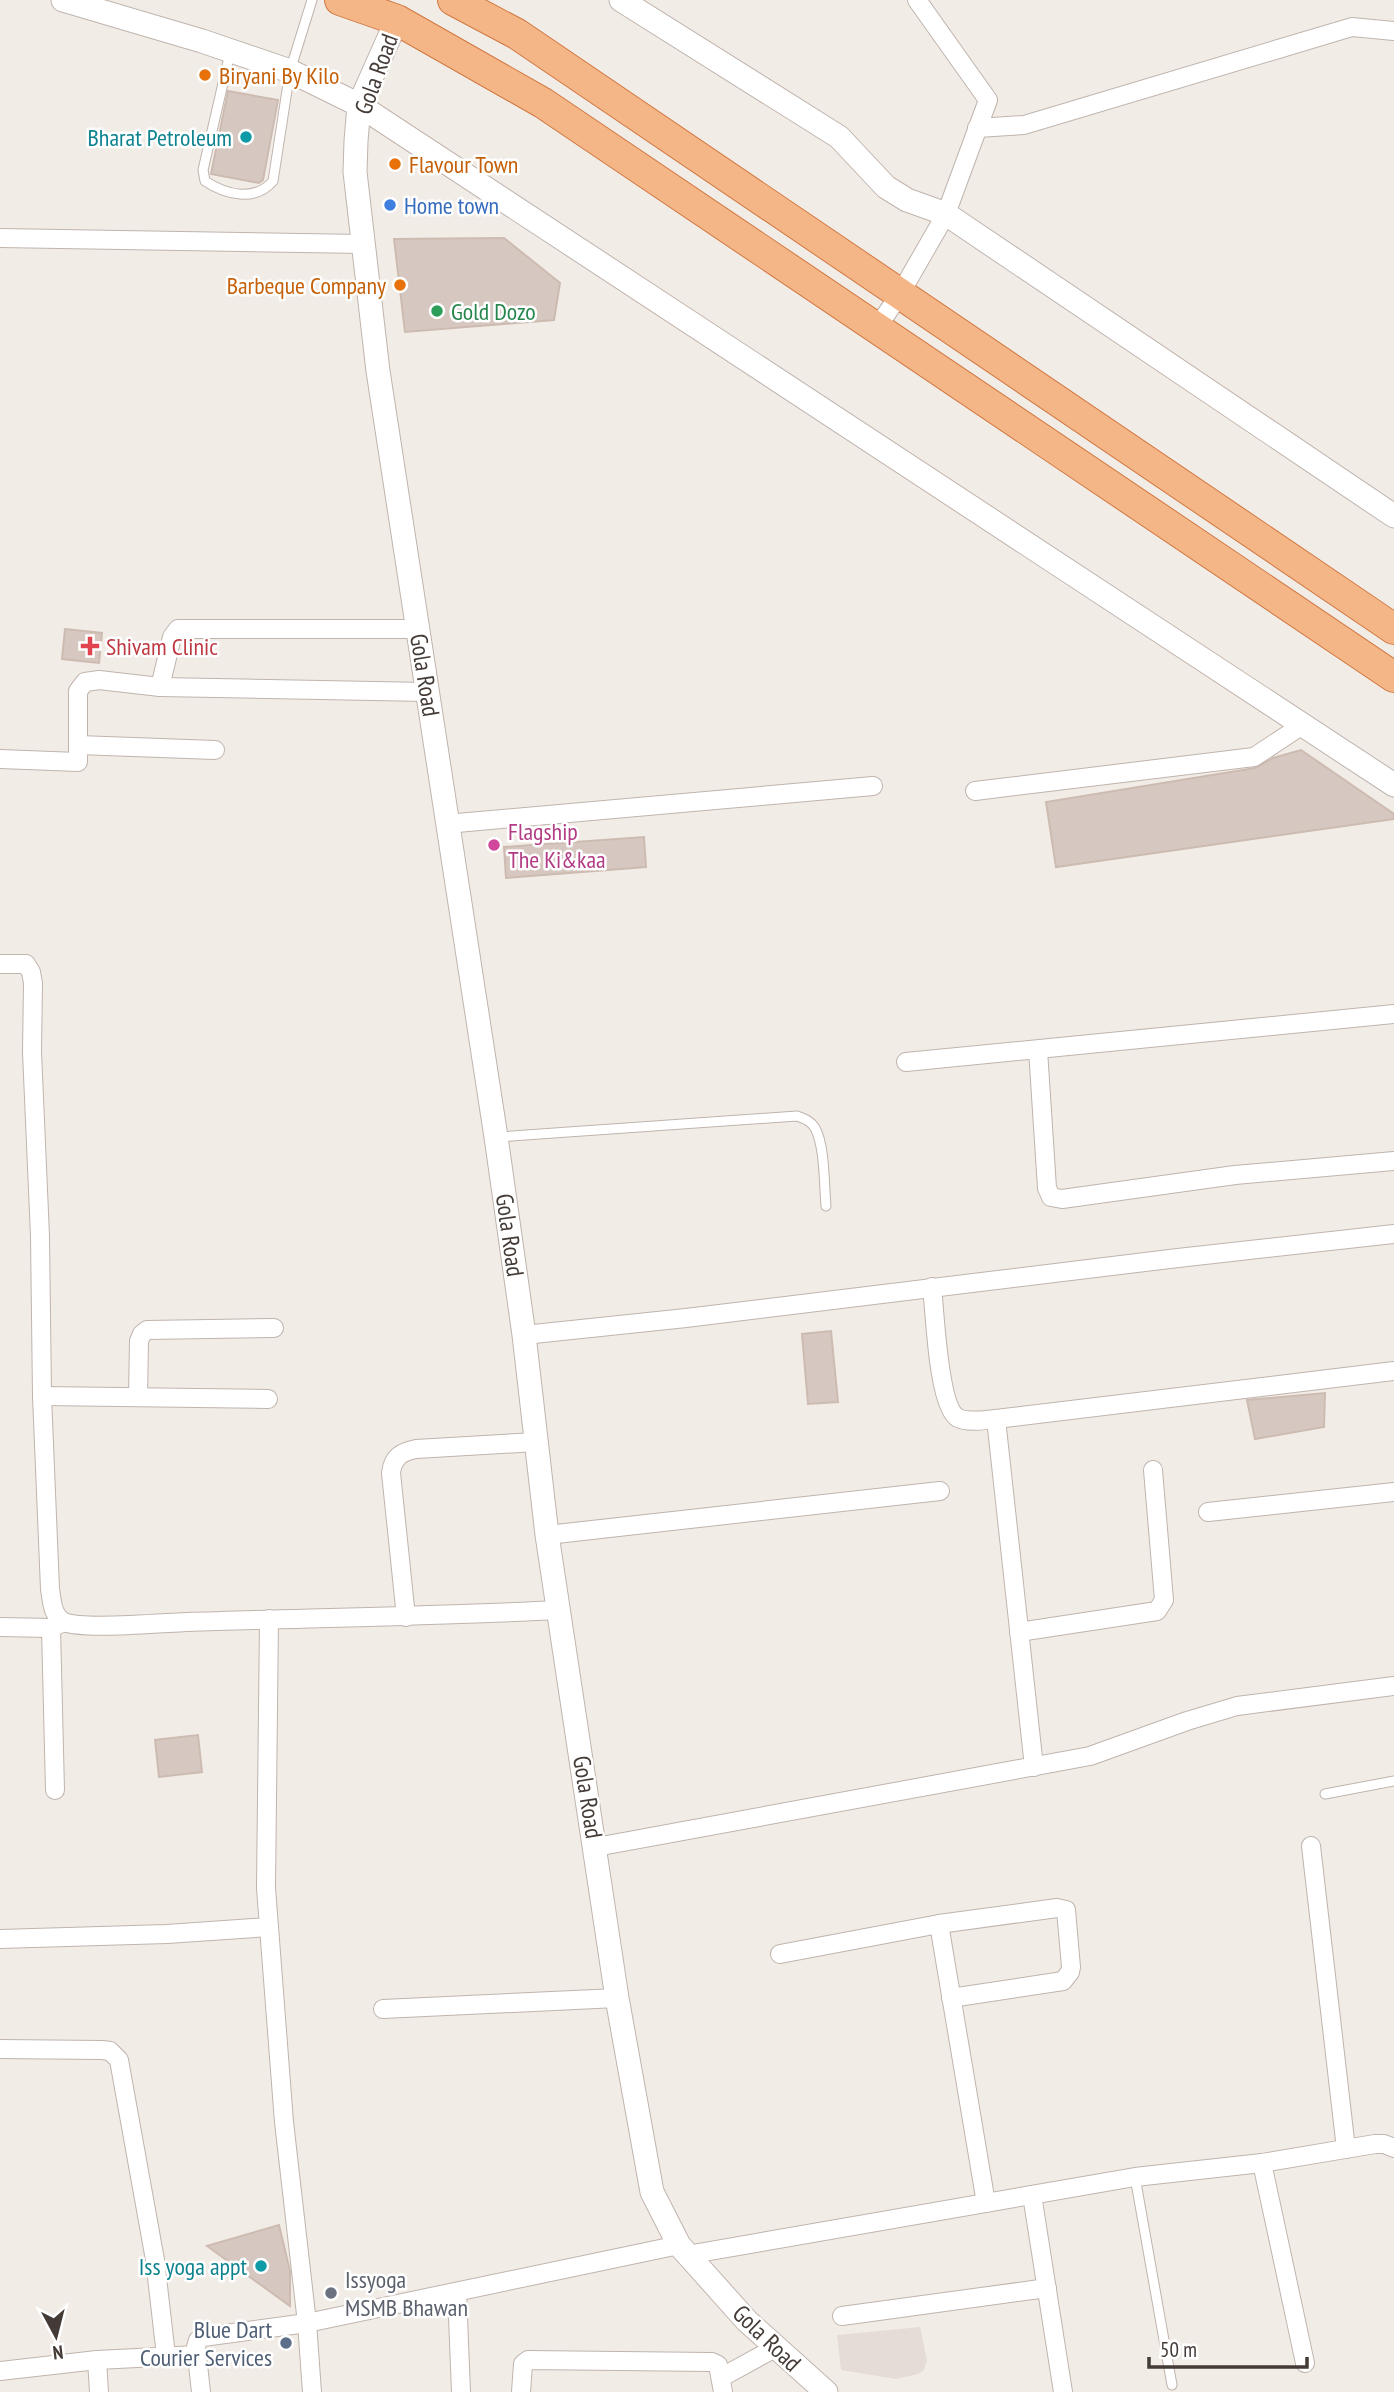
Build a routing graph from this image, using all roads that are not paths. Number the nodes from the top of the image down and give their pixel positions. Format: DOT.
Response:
graph roads {
  1 [pos="63,0"];
  2 [pos="312,0"];
  3 [pos="340,0"];
  4 [pos="453,0"];
  5 [pos="621,0"];
  6 [pos="917,0"];
  7 [pos="397,20"];
  8 [pos="1394,31"];
  9 [pos="230,51"];
  10 [pos="290,71"];
  11 [pos="359,105"];
  12 [pos="977,128"];
  13 [pos="946,214"];
  14 [pos="0,239"];
  15 [pos="363,244"];
  16 [pos="900,294"];
  17 [pos="876,329"];
  18 [pos="1394,516"];
  19 [pos="418,629"];
  20 [pos="1394,629"];
  21 [pos="1394,677"];
  22 [pos="160,687"];
  23 [pos="427,692"];
  24 [pos="1304,724"];
  25 [pos="78,745"];
  26 [pos="215,750"];
  27 [pos="0,759"];
  28 [pos="1394,785"];
  29 [pos="873,786"];
  30 [pos="975,791"];
  31 [pos="446,824"];
  32 [pos="0,964"];
  33 [pos="1394,1014"];
  34 [pos="1038,1050"];
  35 [pos="906,1062"];
  36 [pos="496,1137"];
  37 [pos="1394,1161"];
  38 [pos="826,1206"];
  39 [pos="1394,1234"];
  40 [pos="932,1287"];
  41 [pos="274,1328"];
  42 [pos="524,1335"];
  43 [pos="1394,1371"];
  44 [pos="42,1396"];
  45 [pos="138,1397"];
  46 [pos="268,1399"];
  47 [pos="996,1419"];
  48 [pos="536,1442"];
  49 [pos="1153,1470"];
  50 [pos="940,1492"];
  51 [pos="1394,1492"];
  52 [pos="1208,1512"];
  53 [pos="547,1535"];
  54 [pos="559,1610"];
  55 [pos="406,1617"];
  56 [pos="269,1619"];
  57 [pos="58,1625"];
  58 [pos="0,1626"];
  59 [pos="1019,1632"];
  60 [pos="1394,1686"];
  61 [pos="1034,1767"];
  62 [pos="1394,1781"];
  63 [pos="55,1790"];
  64 [pos="1325,1794"];
  65 [pos="1311,1846"];
  66 [pos="596,1847"];
  67 [pos="939,1924"];
  68 [pos="269,1927"];
  69 [pos="0,1939"];
  70 [pos="780,1954"];
  71 [pos="617,1998"];
  72 [pos="951,1998"];
  73 [pos="383,2009"];
  74 [pos="0,2049"];
  75 [pos="1394,2148"];
  76 [pos="1346,2149"];
  77 [pos="1262,2163"];
  78 [pos="1135,2177"];
  79 [pos="1032,2195"];
  80 [pos="986,2203"];
  81 [pos="683,2250"];
  82 [pos="1047,2288"];
  83 [pos="457,2292"];
  84 [pos="842,2316"];
  85 [pos="307,2323"];
  86 [pos="775,2348"];
  87 [pos="197,2355"];
  88 [pos="166,2356"];
  89 [pos="97,2360"];
  90 [pos="1305,2363"];
  91 [pos="0,2371"];
  92 [pos="722,2385"];
  93 [pos="1171,2385"];
  94 [pos="99,2392"];
  95 [pos="201,2392"];
  96 [pos="312,2392"];
  97 [pos="461,2392"];
  98 [pos="521,2392"];
  99 [pos="826,2392"];
  100 [pos="1063,2392"];
  1 -- 9 [label="street"];
  2 -- 10 [label="lane"];
  3 -- 7 [label="highway"];
  4 -- 16 [label="highway"];
  5 -- 13 [label="street"];
  6 -- 12 [label="street"];
  7 -- 11 [label="street, Gola Road"];
  7 -- 17 [label="highway"];
  8 -- 12 [label="street"];
  9 -- 10 [label="street"];
  9 -- 10 [label="lane"];
  10 -- 11 [label="street"];
  11 -- 15 [label="street, Gola Road"];
  11 -- 24 [label="street"];
  12 -- 13 [label="street"];
  13 -- 16 [label="street"];
  13 -- 18 [label="street"];
  14 -- 15 [label="street"];
  15 -- 19 [label="street, Gola Road"];
  16 -- 17 [label="street"];
  16 -- 20 [label="highway"];
  17 -- 21 [label="highway"];
  19 -- 22 [label="street"];
  19 -- 23 [label="street, Gola Road"];
  22 -- 23 [label="street"];
  22 -- 25 [label="street"];
  23 -- 31 [label="street, Gola Road"];
  24 -- 28 [label="street"];
  24 -- 30 [label="street"];
  25 -- 26 [label="street"];
  25 -- 27 [label="street"];
  29 -- 31 [label="street"];
  31 -- 36 [label="street, Gola Road"];
  32 -- 44 [label="street"];
  33 -- 34 [label="street"];
  34 -- 35 [label="street"];
  34 -- 37 [label="street"];
  36 -- 38 [label="lane"];
  36 -- 42 [label="street, Gola Road"];
  39 -- 40 [label="street"];
  40 -- 42 [label="street"];
  40 -- 47 [label="street"];
  41 -- 45 [label="street"];
  42 -- 48 [label="street, Gola Road"];
  43 -- 47 [label="street"];
  44 -- 45 [label="street"];
  44 -- 57 [label="street"];
  45 -- 46 [label="street"];
  47 -- 59 [label="street"];
  48 -- 53 [label="street, Gola Road"];
  48 -- 55 [label="street"];
  49 -- 59 [label="street"];
  50 -- 53 [label="street"];
  51 -- 52 [label="street"];
  53 -- 54 [label="street, Gola Road"];
  54 -- 55 [label="street"];
  54 -- 66 [label="street, Gola Road"];
  55 -- 56 [label="street"];
  56 -- 57 [label="street"];
  56 -- 68 [label="street"];
  57 -- 58 [label="street"];
  57 -- 63 [label="street"];
  59 -- 61 [label="street"];
  60 -- 61 [label="street"];
  61 -- 66 [label="street"];
  62 -- 64 [label="lane"];
  65 -- 76 [label="street"];
  66 -- 71 [label="street, Gola Road"];
  67 -- 70 [label="street"];
  67 -- 72 [label="street"];
  67 -- 72 [label="street"];
  68 -- 69 [label="street"];
  68 -- 85 [label="street"];
  71 -- 73 [label="street"];
  71 -- 81 [label="street, Gola Road"];
  72 -- 80 [label="street"];
  74 -- 88 [label="street"];
  75 -- 76 [label="street"];
  76 -- 77 [label="street"];
  77 -- 78 [label="street"];
  77 -- 90 [label="street"];
  78 -- 79 [label="street"];
  78 -- 93 [label="lane"];
  79 -- 80 [label="street"];
  79 -- 82 [label="street"];
  80 -- 81 [label="street"];
  81 -- 83 [label="street"];
  81 -- 86 [label="street, Gola Road"];
  82 -- 84 [label="street"];
  82 -- 100 [label="street"];
  83 -- 85 [label="street"];
  83 -- 97 [label="street"];
  85 -- 87 [label="street"];
  85 -- 96 [label="street"];
  86 -- 92 [label="street"];
  86 -- 99 [label="street, Gola Road"];
  87 -- 88 [label="street"];
  87 -- 95 [label="street"];
  88 -- 89 [label="street"];
  89 -- 91 [label="street"];
  89 -- 94 [label="street"];
  92 -- 98 [label="street"];
}
